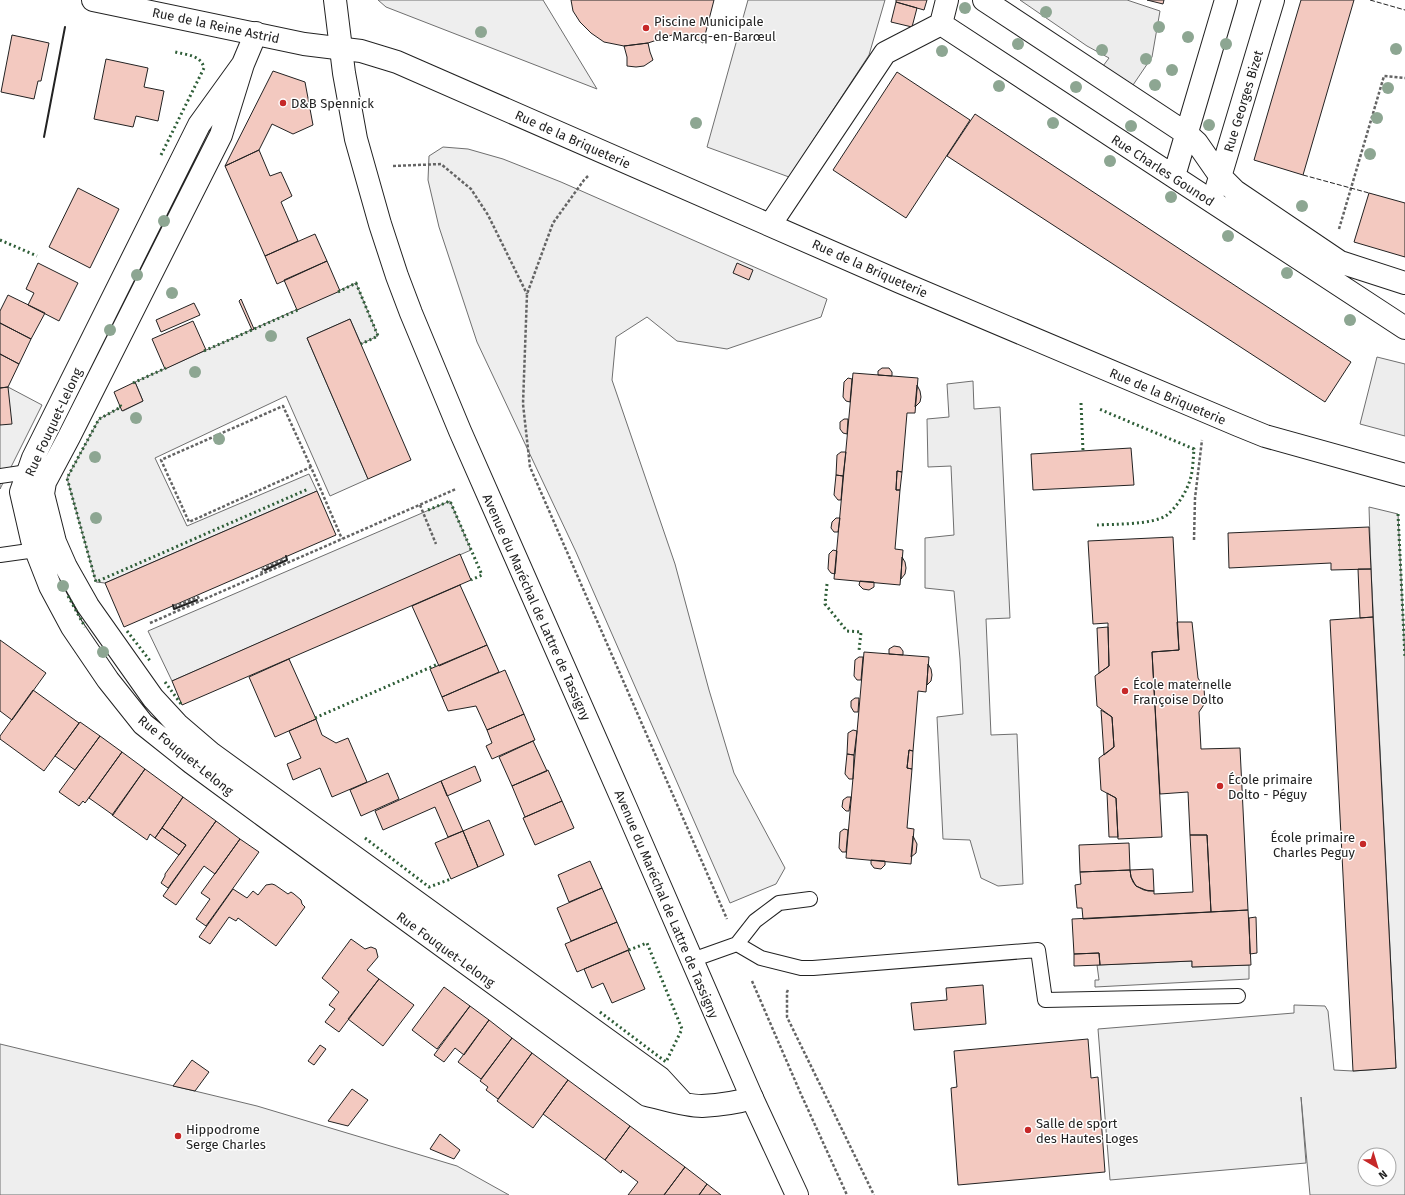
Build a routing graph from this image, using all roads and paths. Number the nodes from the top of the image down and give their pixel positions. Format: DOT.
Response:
graph roads {
  1 [pos="93,0"];
  2 [pos="335,0"];
  3 [pos="947,0"];
  4 [pos="984,0"];
  5 [pos="1226,0"];
  6 [pos="1274,0"];
  7 [pos="942,24"];
  8 [pos="256,33"];
  9 [pos="340,48"];
  10 [pos="243,64"];
  11 [pos="1405,78"];
  12 [pos="1187,134"];
  13 [pos="614,156"];
  14 [pos="387,167"];
  15 [pos="1174,176"];
  16 [pos="1220,176"];
  17 [pos="1213,202"];
  18 [pos="770,225"];
  19 [pos="1331,256"];
  20 [pos="1405,283"];
  21 [pos="527,294"];
  22 [pos="1405,328"];
  23 [pos="1202,440"];
  24 [pos="52,468"];
  25 [pos="311,468"];
  26 [pos="28,472"];
  27 [pos="1405,475"];
  28 [pos="0,476"];
  29 [pos="480,478"];
  30 [pos="420,505"];
  31 [pos="342,539"];
  32 [pos="1194,540"];
  33 [pos="436,544"];
  34 [pos="46,548"];
  35 [pos="0,555"];
  36 [pos="283,557"];
  37 [pos="262,574"];
  38 [pos="200,601"];
  39 [pos="175,604"];
  40 [pos="150,623"];
  41 [pos="810,899"];
  42 [pos="737,944"];
  43 [pos="692,960"];
  44 [pos="801,968"];
  45 [pos="1238,996"];
  46 [pos="752,1098"];
  47 [pos="798,1195"];
  48 [pos="847,1195"];
  49 [pos="874,1195"];
  1 -- 8 [label="street, Rue de la Reine Astrid"];
  2 -- 9 [label="street, Avenue du Maréchal de Lattre de Tassigny"];
  3 -- 7 [label="street"];
  4 -- 12 [label="street, Rue Charles Gounod"];
  5 -- 12 [label="street"];
  6 -- 16 [label="street, Rue Georges Bizet"];
  7 -- 15 [label="street, Rue Charles Gounod"];
  7 -- 18 [label="street"];
  8 -- 9 [label="street, Rue de la Reine Astrid"];
  8 -- 10 [label="street, Rue Fouquet-Lelong"];
  9 -- 13 [label="street, Rue de la Briqueterie"];
  9 -- 29 [label="street, Avenue du Maréchal de Lattre de Tassigny"];
  10 -- 24 [label="street, Rue Fouquet-Lelong"];
  10 -- 26 [label="street, Rue Fouquet-Lelong"];
  11 -- 19 [label="path"];
  12 -- 15 [label="street"];
  12 -- 16 [label="street, Rue Charles Gounod"];
  13 -- 18 [label="street, Rue de la Briqueterie"];
  13 -- 21 [label="path"];
  14 -- 21 [label="path"];
  15 -- 17 [label="street, Rue Charles Gounod"];
  16 -- 17 [label="street, Rue Georges Bizet"];
  16 -- 19 [label="street, Rue Charles Gounod"];
  17 -- 22 [label="street, Rue Charles Gounod"];
  18 -- 27 [label="street, Rue de la Briqueterie"];
  19 -- 20 [label="street, Rue Charles Gounod"];
  21 -- 42 [label="path"];
  23 -- 32 [label="path"];
  24 -- 26 [label="lane"];
  24 -- 34 [label="street, Rue Fouquet-Lelong"];
  25 -- 25 [label="path"];
  25 -- 31 [label="path"];
  26 -- 28 [label="lane"];
  26 -- 34 [label="street, Rue Fouquet-Lelong"];
  29 -- 30 [label="path"];
  29 -- 43 [label="street, Avenue du Maréchal de Lattre de Tassigny"];
  30 -- 31 [label="path"];
  30 -- 33 [label="path"];
  31 -- 37 [label="path"];
  34 -- 35 [label="lane"];
  34 -- 46 [label="street, Rue Fouquet-Lelong"];
  36 -- 37 [label="path"];
  37 -- 38 [label="path"];
  38 -- 39 [label="path"];
  38 -- 40 [label="path"];
  41 -- 42 [label="lane"];
  42 -- 43 [label="lane"];
  42 -- 44 [label="lane"];
  42 -- 48 [label="path"];
  43 -- 46 [label="street, Avenue du Maréchal de Lattre de Tassigny"];
  44 -- 45 [label="lane"];
  44 -- 49 [label="path"];
  46 -- 47 [label="street, Avenue du Maréchal de Lattre de Tassigny"];
}
